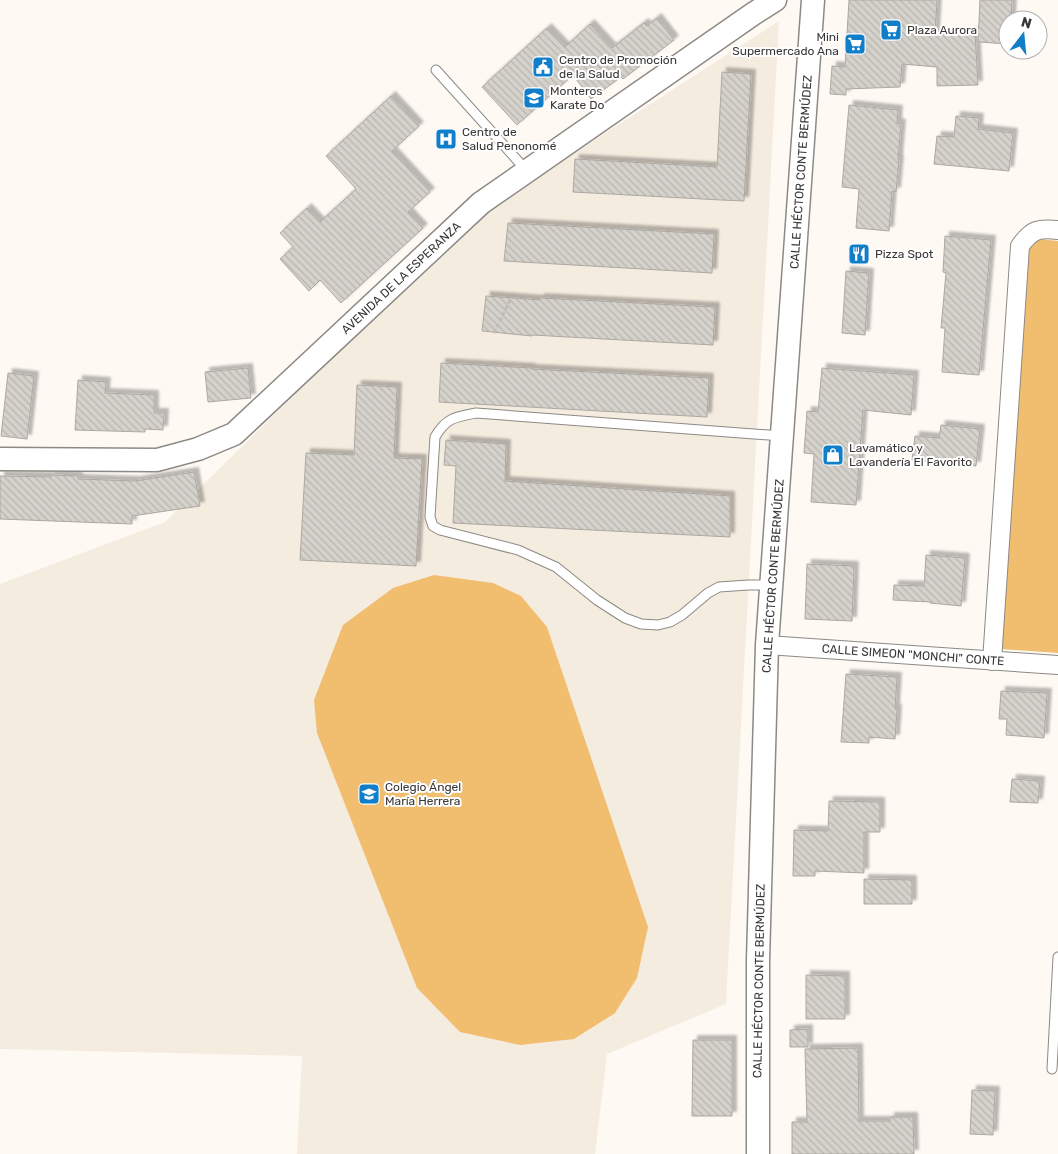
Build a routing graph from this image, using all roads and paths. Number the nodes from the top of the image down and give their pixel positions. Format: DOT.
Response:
graph roads {
  1 [pos="775,0"];
  2 [pos="813,0"];
  3 [pos="436,70"];
  4 [pos="527,171"];
  5 [pos="1058,230"];
  6 [pos="511,298"];
  7 [pos="494,333"];
  8 [pos="782,436"];
  9 [pos="0,459"];
  10 [pos="771,585"];
  11 [pos="768,645"];
  12 [pos="992,661"];
  13 [pos="1058,665"];
  14 [pos="1058,957"];
  15 [pos="1052,1069"];
  16 [pos="758,1154"];
  1 -- 4 [label="street, AVENIDA DE LA ESPERANZA"];
  2 -- 8 [label="street, CALLE HÉCTOR CONTE BERMÚDEZ"];
  3 -- 4 [label="lane"];
  4 -- 9 [label="street, AVENIDA DE LA ESPERANZA"];
  5 -- 12 [label="street"];
  6 -- 7 [label="path"];
  8 -- 10 [label="street, CALLE HÉCTOR CONTE BERMÚDEZ"];
  8 -- 10 [label="lane"];
  10 -- 11 [label="street, CALLE HÉCTOR CONTE BERMÚDEZ"];
  11 -- 12 [label="street, CALLE SIMEON \"MONCHI\" CONTE"];
  11 -- 16 [label="street, CALLE HÉCTOR CONTE BERMÚDEZ"];
  12 -- 13 [label="street, CALLE SIMEON \"MONCHI\" CONTE"];
  14 -- 15 [label="lane"];
}
